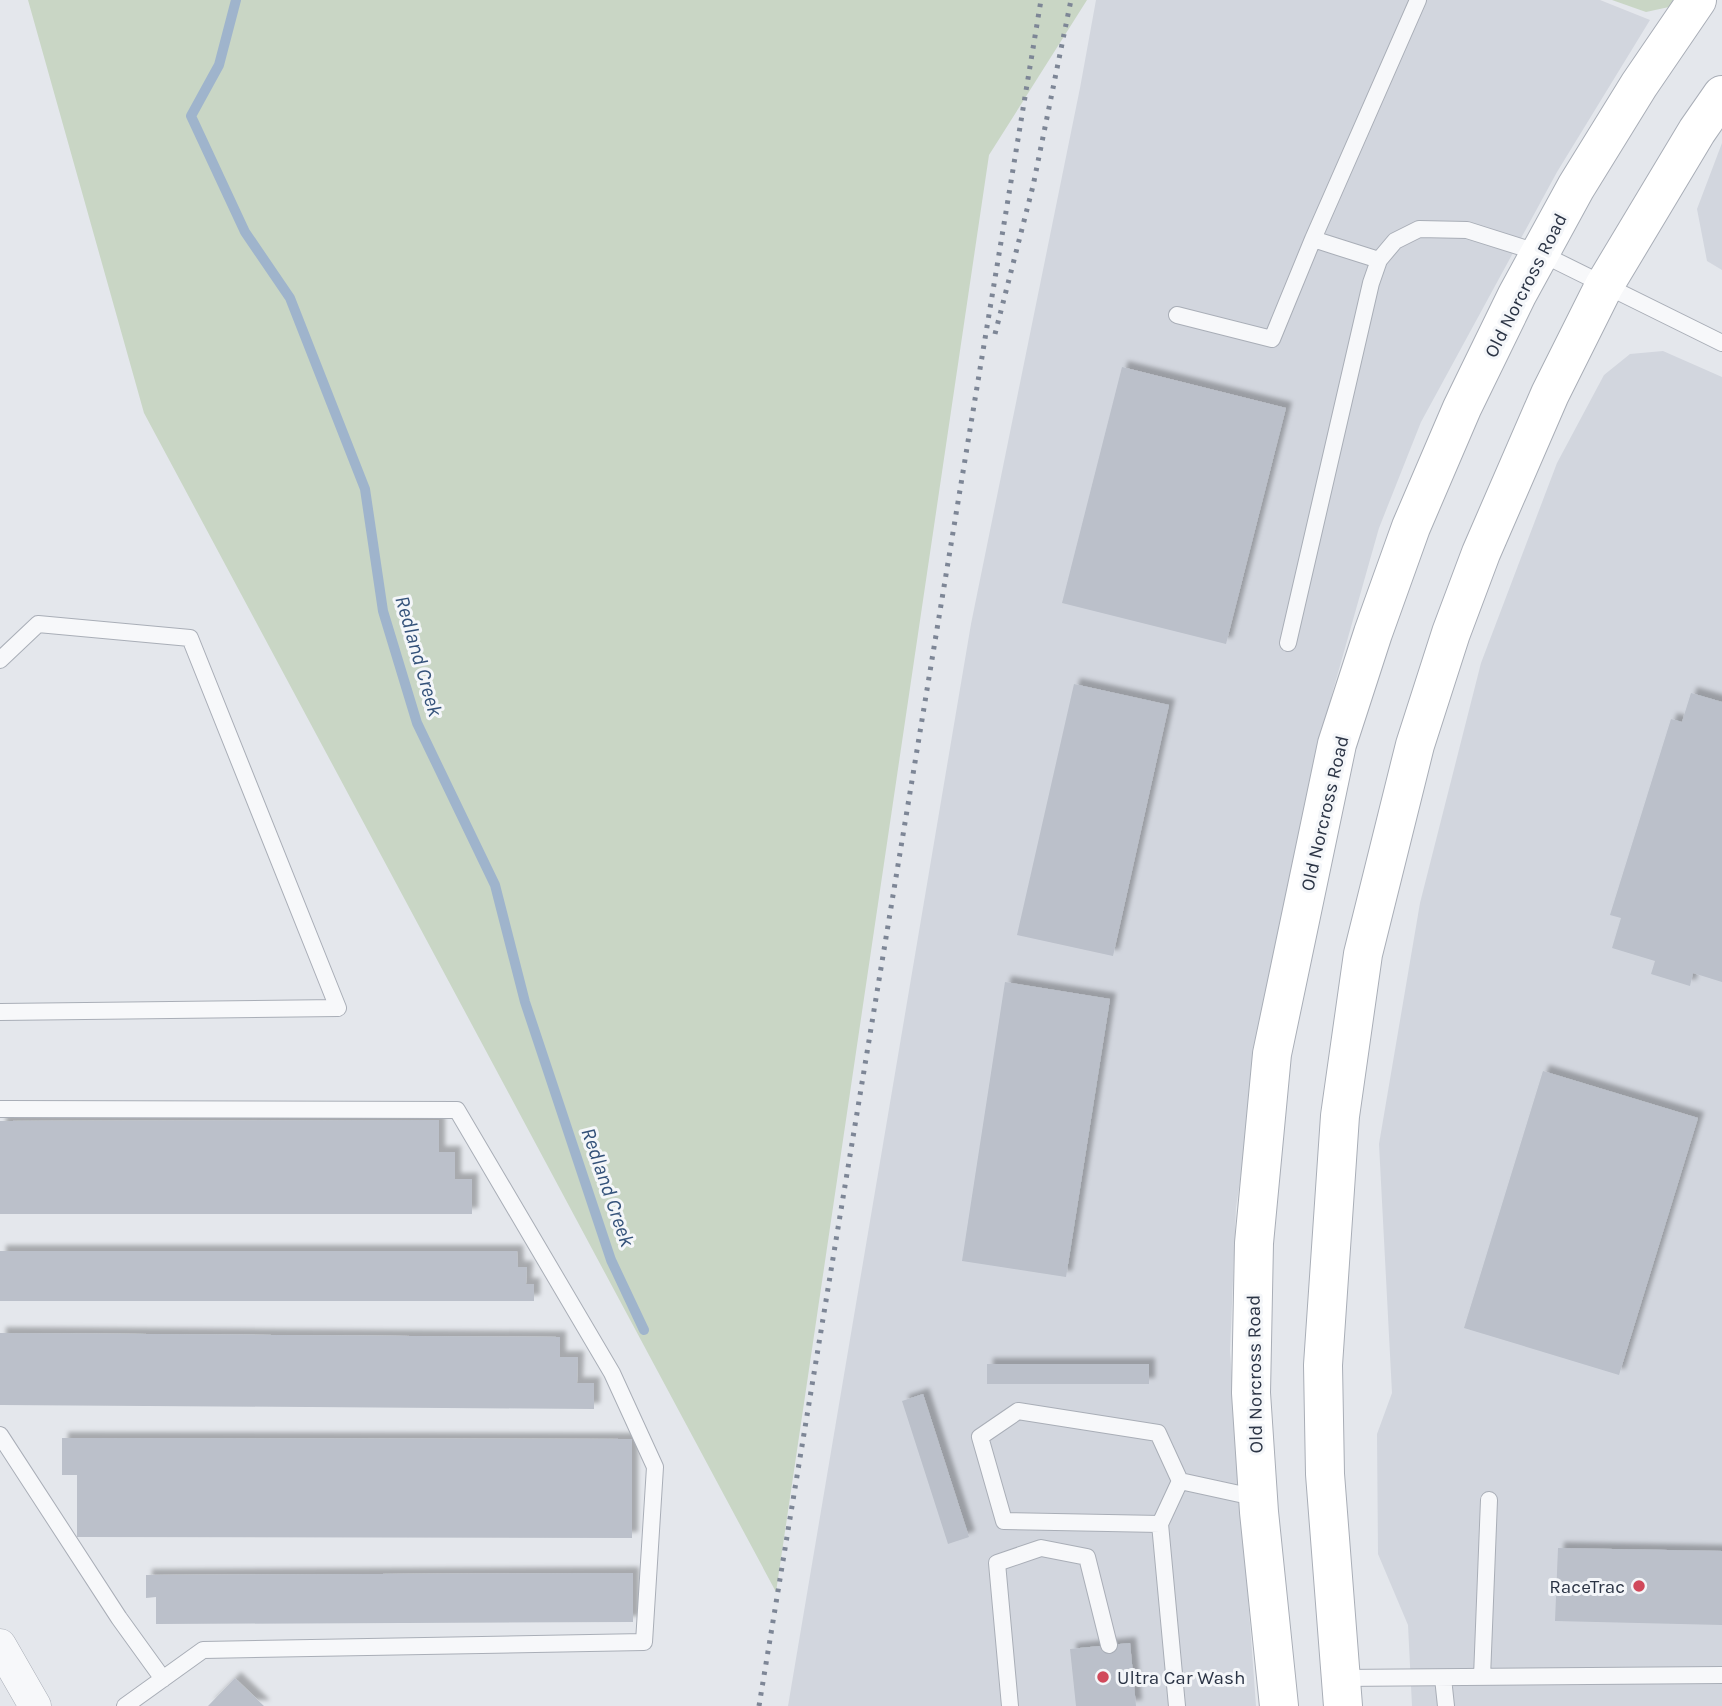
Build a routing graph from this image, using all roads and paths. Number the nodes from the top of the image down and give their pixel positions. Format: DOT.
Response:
graph roads {
  1 [pos="1418,0"];
  2 [pos="1697,0"];
  3 [pos="1722,95"];
  4 [pos="1313,239"];
  5 [pos="1540,253"];
  6 [pos="1379,260"];
  7 [pos="1604,286"];
  8 [pos="1177,315"];
  9 [pos="1722,343"];
  10 [pos="1288,643"];
  11 [pos="0,660"];
  12 [pos="0,1012"];
  13 [pos="0,1109"];
  14 [pos="0,1435"];
  15 [pos="1180,1481"];
  16 [pos="1258,1498"];
  17 [pos="1489,1500"];
  18 [pos="1160,1524"];
  19 [pos="0,1645"];
  20 [pos="1109,1645"];
  21 [pos="1722,1675"];
  22 [pos="1482,1677"];
  23 [pos="1443,1678"];
  24 [pos="163,1679"];
  25 [pos="1341,1692"];
  26 [pos="35,1706"];
  27 [pos="125,1706"];
  28 [pos="1010,1706"];
  29 [pos="1177,1706"];
  30 [pos="1279,1706"];
  31 [pos="1446,1706"];
  1 -- 4 [label="lane"];
  2 -- 5 [label="main road, Old Norcross Road"];
  3 -- 7 [label="main road"];
  4 -- 6 [label="lane"];
  4 -- 8 [label="lane"];
  5 -- 6 [label="lane"];
  5 -- 7 [label="lane"];
  5 -- 16 [label="main road, Old Norcross Road"];
  6 -- 10 [label="lane"];
  7 -- 9 [label="lane"];
  7 -- 25 [label="main road"];
  11 -- 12 [label="lane"];
  13 -- 24 [label="lane"];
  14 -- 24 [label="lane"];
  15 -- 16 [label="lane"];
  15 -- 18 [label="lane"];
  15 -- 18 [label="lane"];
  16 -- 30 [label="main road, Old Norcross Road"];
  17 -- 22 [label="lane"];
  18 -- 29 [label="lane"];
  19 -- 26 [label="street"];
  20 -- 28 [label="lane"];
  21 -- 22 [label="lane"];
  22 -- 23 [label="lane"];
  23 -- 25 [label="lane"];
  23 -- 31 [label="lane"];
  24 -- 27 [label="lane"];
}
